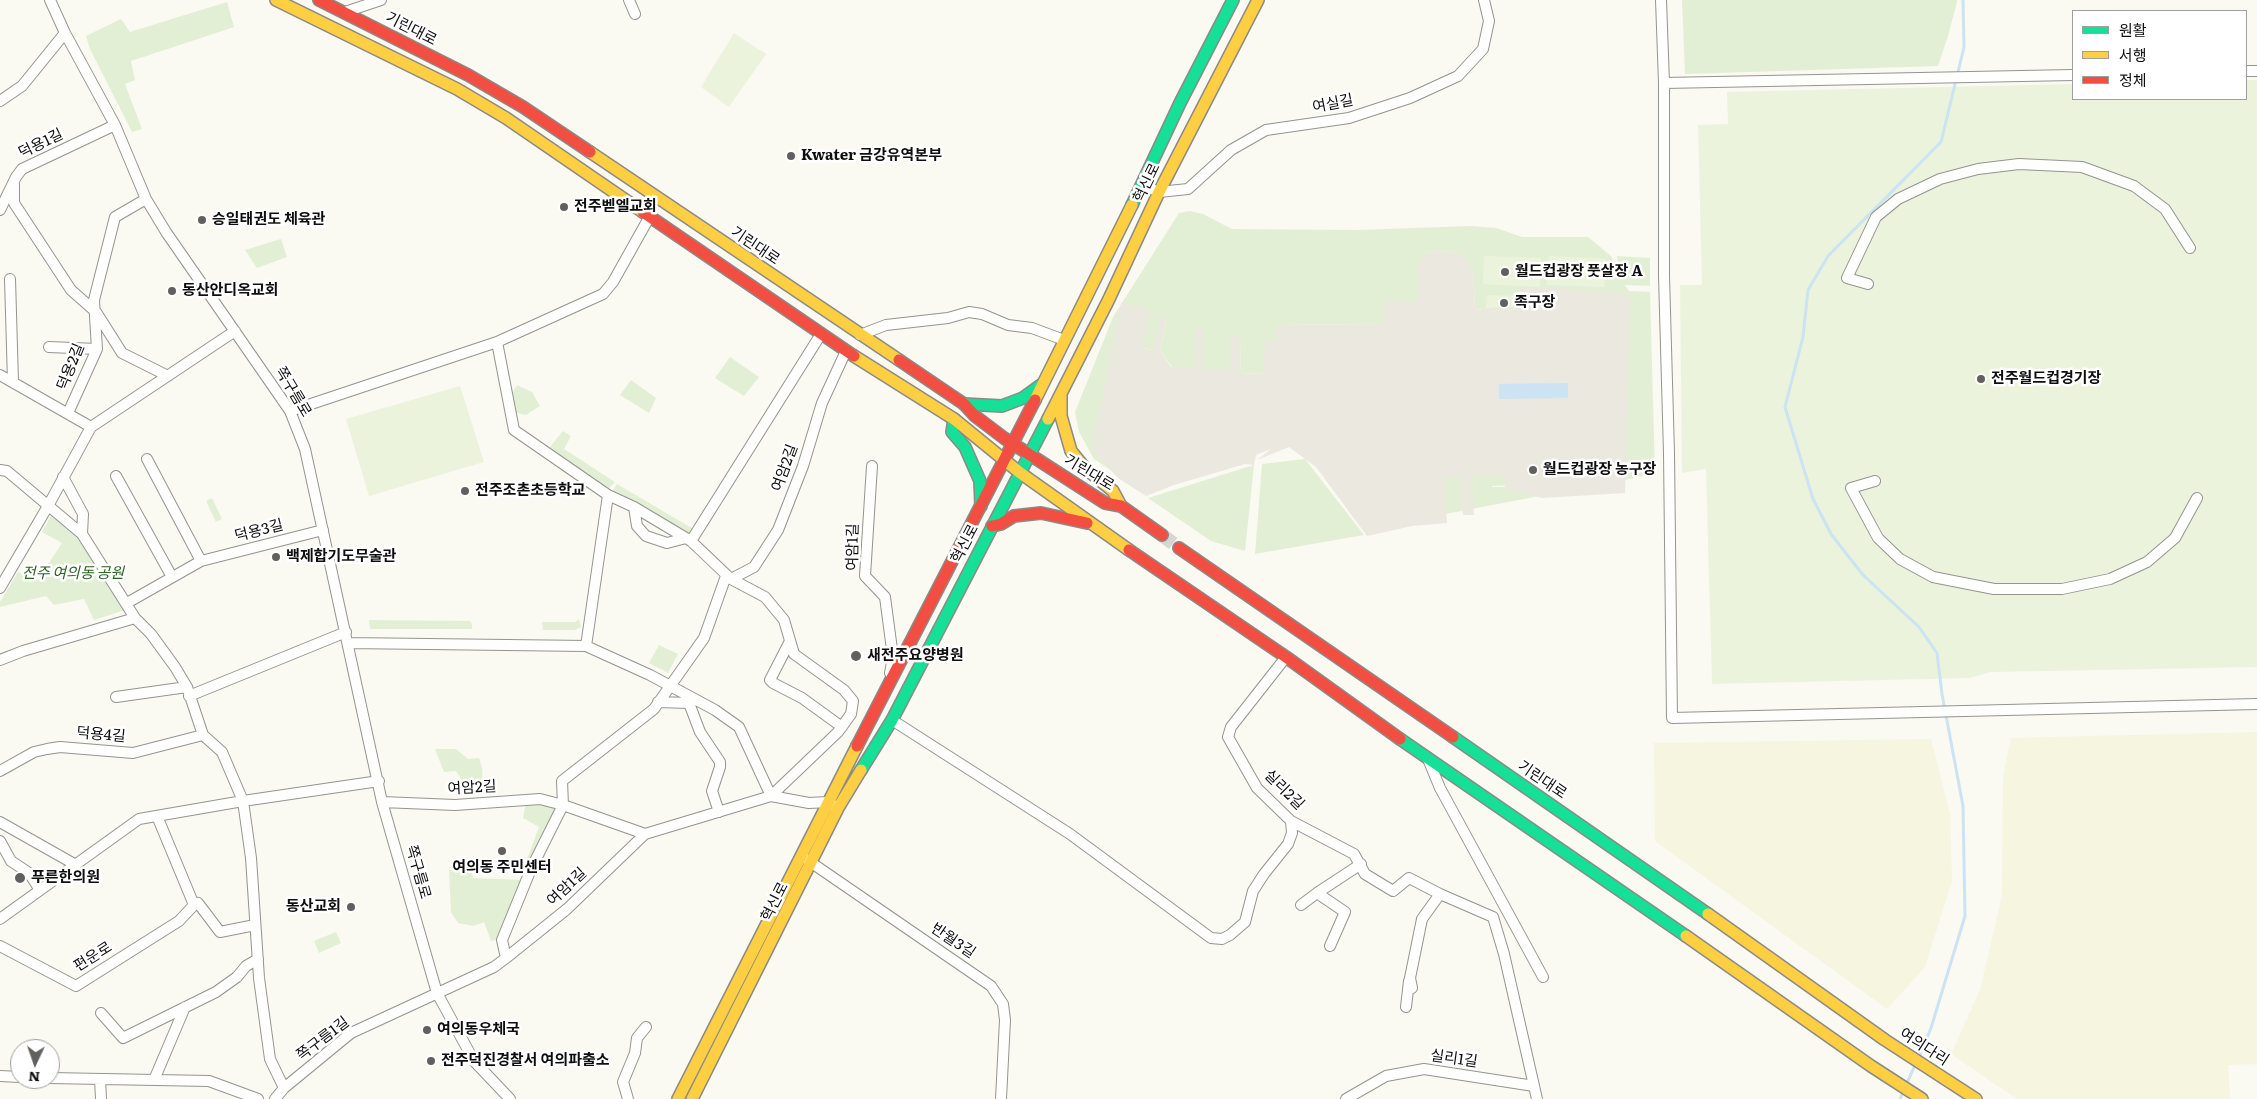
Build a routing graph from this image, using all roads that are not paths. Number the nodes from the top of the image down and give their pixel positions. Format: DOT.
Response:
graph roads {
  1 [pos="50,0"];
  2 [pos="276,0"];
  3 [pos="319,0"];
  4 [pos="381,0"];
  5 [pos="630,0"];
  6 [pos="1233,0"];
  7 [pos="1258,0"];
  8 [pos="1484,0"];
  9 [pos="1661,0"];
  10 [pos="345,12"];
  11 [pos="635,14"];
  12 [pos="65,33"];
  13 [pos="2072,75"];
  14 [pos="1664,84"];
  15 [pos="0,100"];
  16 [pos="115,125"];
  17 [pos="14,184"];
  18 [pos="1142,184"];
  19 [pos="1159,192"];
  20 [pos="146,199"];
  21 [pos="0,210"];
  22 [pos="650,216"];
  23 [pos="2190,248"];
  24 [pos="10,279"];
  25 [pos="1868,284"];
  26 [pos="96,312"];
  27 [pos="235,331"];
  28 [pos="821,334"];
  29 [pos="860,334"];
  30 [pos="1064,340"];
  31 [pos="497,342"];
  32 [pos="48,347"];
  33 [pos="96,349"];
  34 [pos="846,351"];
  35 [pos="0,375"];
  36 [pos="168,376"];
  37 [pos="13,382"];
  38 [pos="1042,385"];
  39 [pos="1061,394"];
  40 [pos="964,404"];
  41 [pos="290,411"];
  42 [pos="68,412"];
  43 [pos="954,419"];
  44 [pos="92,427"];
  45 [pos="1013,444"];
  46 [pos="1029,453"];
  47 [pos="147,460"];
  48 [pos="1004,460"];
  49 [pos="872,466"];
  50 [pos="0,470"];
  51 [pos="1019,472"];
  52 [pos="116,476"];
  53 [pos="63,477"];
  54 [pos="1875,481"];
  55 [pos="608,495"];
  56 [pos="2197,498"];
  57 [pos="48,506"];
  58 [pos="634,506"];
  59 [pos="981,506"];
  60 [pos="1121,506"];
  61 [pos="1095,525"];
  62 [pos="992,526"];
  63 [pos="324,530"];
  64 [pos="82,534"];
  65 [pos="1162,535"];
  66 [pos="689,539"];
  67 [pos="1179,548"];
  68 [pos="202,562"];
  69 [pos="172,577"];
  70 [pos="729,578"];
  71 [pos="0,588"];
  72 [pos="127,603"];
  73 [pos="135,618"];
  74 [pos="346,632"];
  75 [pos="790,641"];
  76 [pos="348,643"];
  77 [pos="586,646"];
  78 [pos="1286,657"];
  79 [pos="0,660"];
  80 [pos="893,678"];
  81 [pos="669,686"];
  82 [pos="188,691"];
  83 [pos="116,697"];
  84 [pos="658,702"];
  85 [pos="2257,704"];
  86 [pos="892,720"];
  87 [pos="840,730"];
  88 [pos="203,735"];
  89 [pos="1428,758"];
  90 [pos="0,771"];
  91 [pos="379,781"];
  92 [pos="772,796"];
  93 [pos="243,800"];
  94 [pos="382,802"];
  95 [pos="563,804"];
  96 [pos="833,805"];
  97 [pos="719,812"];
  98 [pos="157,816"];
  99 [pos="1291,821"];
  100 [pos="0,822"];
  101 [pos="644,834"];
  102 [pos="0,842"];
  103 [pos="801,856"];
  104 [pos="811,864"];
  105 [pos="1361,864"];
  106 [pos="76,865"];
  107 [pos="40,890"];
  108 [pos="1317,893"];
  109 [pos="1440,894"];
  110 [pos="194,905"];
  111 [pos="1301,905"];
  112 [pos="1505,910"];
  113 [pos="1494,917"];
  114 [pos="0,919"];
  115 [pos="256,925"];
  116 [pos="0,946"];
  117 [pos="1330,946"];
  118 [pos="506,958"];
  119 [pos="258,959"];
  120 [pos="1544,977"];
  121 [pos="1410,978"];
  122 [pos="1412,988"];
  123 [pos="437,993"];
  124 [pos="1406,1007"];
  125 [pos="185,1008"];
  126 [pos="101,1013"];
  127 [pos="646,1027"];
  128 [pos="1885,1040"];
  129 [pos="60,1078"];
  130 [pos="100,1079"];
  131 [pos="154,1080"];
  132 [pos="1534,1086"];
  133 [pos="284,1088"];
  134 [pos="101,1099"];
  135 [pos="258,1099"];
  136 [pos="275,1099"];
  137 [pos="510,1099"];
  138 [pos="628,1099"];
  139 [pos="678,1099"];
  140 [pos="692,1099"];
  141 [pos="1001,1099"];
  142 [pos="1346,1099"];
  143 [pos="1537,1099"];
  144 [pos="1922,1099"];
  145 [pos="1976,1099"];
  1 -- 12 [label="street, 쪽구름로"];
  2 -- 22 [label="street"];
  3 -- 10 [label="street, 기린대로"];
  4 -- 10 [label="street"];
  5 -- 11 [label="street"];
  6 -- 18 [label="street, 혁신로"];
  7 -- 19 [label="street, 혁신로"];
  8 -- 19 [label="street, 여실길"];
  9 -- 14 [label="street"];
  10 -- 29 [label="street, 기린대로"];
  12 -- 15 [label="street"];
  12 -- 16 [label="street, 쪽구름로"];
  13 -- 14 [label="street"];
  14 -- 85 [label="street"];
  16 -- 17 [label="street, 덕용1길"];
  16 -- 20 [label="street, 쪽구름로"];
  17 -- 21 [label="street, 덕용1길"];
  17 -- 26 [label="street"];
  18 -- 19 [label="street"];
  18 -- 30 [label="street, 혁신로"];
  19 -- 39 [label="street, 혁신로"];
  20 -- 26 [label="street"];
  20 -- 27 [label="street, 쪽구름로"];
  22 -- 28 [label="street"];
  22 -- 31 [label="street"];
  23 -- 25 [label="street"];
  24 -- 37 [label="street"];
  26 -- 33 [label="street, 덕용2길"];
  26 -- 36 [label="street"];
  27 -- 36 [label="street"];
  27 -- 41 [label="street, 쪽구름로"];
  28 -- 34 [label="street"];
  28 -- 66 [label="street"];
  29 -- 30 [label="street"];
  29 -- 40 [label="street, 기린대로"];
  30 -- 38 [label="street, 혁신로"];
  31 -- 41 [label="street"];
  31 -- 55 [label="street"];
  32 -- 33 [label="street"];
  33 -- 42 [label="street, 덕용2길"];
  34 -- 43 [label="street"];
  34 -- 70 [label="street, 여암2길"];
  35 -- 37 [label="street, 덕용2길"];
  36 -- 44 [label="street"];
  37 -- 42 [label="street, 덕용2길"];
  38 -- 40 [label="street"];
  38 -- 45 [label="street, 혁신로"];
  39 -- 46 [label="street, 혁신로"];
  39 -- 60 [label="street"];
  40 -- 45 [label="street, 기린대로"];
  41 -- 63 [label="street, 쪽구름로"];
  42 -- 44 [label="street, 덕용2길"];
  43 -- 48 [label="street"];
  43 -- 59 [label="street"];
  44 -- 53 [label="street"];
  45 -- 46 [label="street, 기린대로"];
  45 -- 48 [label="street, 혁신로"];
  46 -- 51 [label="street, 혁신로"];
  46 -- 60 [label="street, 기린대로"];
  47 -- 68 [label="street"];
  48 -- 51 [label="street"];
  48 -- 59 [label="street, 혁신로"];
  49 -- 80 [label="street, 여암1길"];
  50 -- 57 [label="street"];
  51 -- 61 [label="street"];
  51 -- 62 [label="street, 혁신로"];
  52 -- 69 [label="street"];
  53 -- 57 [label="street"];
  53 -- 64 [label="street"];
  54 -- 56 [label="street"];
  55 -- 58 [label="street"];
  55 -- 77 [label="street"];
  57 -- 64 [label="street"];
  57 -- 71 [label="street"];
  58 -- 66 [label="street"];
  58 -- 66 [label="street"];
  59 -- 80 [label="street, 혁신로"];
  60 -- 65 [label="street, 기린대로"];
  61 -- 62 [label="street"];
  61 -- 78 [label="street"];
  62 -- 86 [label="street, 혁신로"];
  63 -- 68 [label="street, 덕용3길"];
  63 -- 74 [label="street, 쪽구름로"];
  64 -- 72 [label="street"];
  66 -- 70 [label="street"];
  67 -- 128 [label="street, 기린대로"];
  68 -- 69 [label="street, 덕용3길"];
  69 -- 72 [label="street, 덕용3길"];
  70 -- 75 [label="street"];
  70 -- 81 [label="street"];
  72 -- 73 [label="street"];
  73 -- 79 [label="street"];
  73 -- 82 [label="street"];
  74 -- 76 [label="street, 쪽구름로"];
  74 -- 82 [label="street"];
  75 -- 87 [label="street"];
  75 -- 87 [label="street"];
  76 -- 77 [label="street"];
  76 -- 91 [label="street, 쪽구름로"];
  77 -- 81 [label="street"];
  78 -- 89 [label="street"];
  78 -- 99 [label="street, 실리2길"];
  80 -- 96 [label="street, 혁신로"];
  81 -- 84 [label="street"];
  81 -- 92 [label="street"];
  82 -- 83 [label="street"];
  82 -- 88 [label="street"];
  84 -- 95 [label="street"];
  84 -- 97 [label="street"];
  86 -- 96 [label="street, 혁신로"];
  86 -- 99 [label="street"];
  87 -- 92 [label="street, 여암1길"];
  88 -- 90 [label="street, 덕용4길"];
  88 -- 93 [label="street"];
  89 -- 112 [label="street"];
  89 -- 144 [label="street"];
  91 -- 93 [label="street"];
  91 -- 94 [label="street, 쪽구름로"];
  92 -- 96 [label="street, 여암1길"];
  92 -- 97 [label="street, 여암1길"];
  93 -- 98 [label="street"];
  93 -- 115 [label="street"];
  94 -- 95 [label="street, 여암2길"];
  94 -- 123 [label="street, 쪽구름로"];
  95 -- 101 [label="street, 여암2길"];
  95 -- 118 [label="street"];
  96 -- 103 [label="street, 혁신로"];
  96 -- 104 [label="street, 혁신로"];
  97 -- 101 [label="street, 여암1길"];
  98 -- 106 [label="street"];
  98 -- 110 [label="street"];
  99 -- 105 [label="street, 실리2길"];
  100 -- 106 [label="street"];
  101 -- 118 [label="street, 여암1길"];
  102 -- 107 [label="street"];
  103 -- 104 [label="street, 반월3길"];
  103 -- 139 [label="street, 혁신로"];
  104 -- 140 [label="street, 혁신로"];
  104 -- 141 [label="street, 반월3길"];
  105 -- 108 [label="street"];
  105 -- 109 [label="street, 실리2길"];
  106 -- 107 [label="street"];
  107 -- 114 [label="street"];
  108 -- 111 [label="street"];
  108 -- 117 [label="street"];
  109 -- 113 [label="street, 실리2길"];
  109 -- 121 [label="street"];
  110 -- 115 [label="street"];
  110 -- 116 [label="street, 편운로"];
  112 -- 113 [label="street"];
  112 -- 120 [label="street"];
  113 -- 132 [label="street"];
  115 -- 119 [label="street"];
  118 -- 123 [label="street, 여암1길"];
  119 -- 125 [label="street"];
  119 -- 133 [label="street"];
  121 -- 122 [label="street"];
  121 -- 124 [label="street"];
  123 -- 133 [label="street, 쪽구름1길"];
  123 -- 137 [label="street, 쪽구름로"];
  125 -- 126 [label="street"];
  125 -- 131 [label="street"];
  127 -- 138 [label="street"];
  128 -- 145 [label="street, 여의다리"];
  129 -- 130 [label="street"];
  130 -- 131 [label="street"];
  130 -- 134 [label="street"];
  131 -- 135 [label="street"];
  132 -- 142 [label="street, 실리1길"];
  132 -- 143 [label="street"];
  133 -- 136 [label="street, 쪽구름1길"];
}
